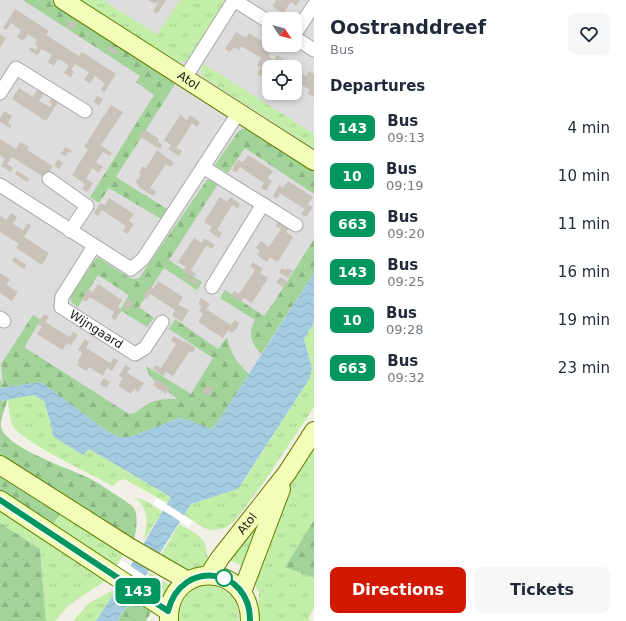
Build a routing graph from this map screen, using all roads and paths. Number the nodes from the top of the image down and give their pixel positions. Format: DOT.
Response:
graph roads {
  1 [pos="63,0"];
  2 [pos="234,0"];
  3 [pos="314,5"];
  4 [pos="262,18"];
  5 [pos="302,23"];
  6 [pos="302,42"];
  7 [pos="314,50"];
  8 [pos="185,78"];
  9 [pos="0,93"];
  10 [pos="85,111"];
  11 [pos="239,112"];
  12 [pos="314,160"];
  13 [pos="203,167"];
  14 [pos="48,179"];
  15 [pos="1,187"];
  16 [pos="263,204"];
  17 [pos="296,225"];
  18 [pos="70,231"];
  19 [pos="94,246"];
  20 [pos="212,287"];
  21 [pos="162,322"];
  22 [pos="314,431"];
  23 [pos="0,465"];
  24 [pos="287,474"];
  25 [pos="0,500"];
  26 [pos="209,575"];
  27 [pos="188,581"];
  28 [pos="242,592"];
  29 [pos="168,616"];
  30 [pos="250,621"];
  1 -- 8 [label="street, Atol"];
  2 -- 4 [label="street"];
  2 -- 8 [label="street"];
  3 -- 5 [label="street"];
  6 -- 7 [label="street"];
  8 -- 11 [label="street, Atol"];
  9 -- 10 [label="street"];
  11 -- 12 [label="street, Atol"];
  11 -- 13 [label="street"];
  13 -- 16 [label="street"];
  13 -- 19 [label="street"];
  14 -- 18 [label="street"];
  15 -- 18 [label="street"];
  16 -- 17 [label="street"];
  16 -- 20 [label="street"];
  18 -- 19 [label="street"];
  19 -- 21 [label="street, Wijngaard"];
  22 -- 24 [label="street, Atol"];
  23 -- 27 [label="street"];
  24 -- 26 [label="street, Atol"];
  24 -- 28 [label="street, Atol"];
  25 -- 29 [label="street"];
  26 -- 27 [label="street"];
  26 -- 28 [label="street"];
  27 -- 29 [label="street"];
  28 -- 30 [label="street"];
}
